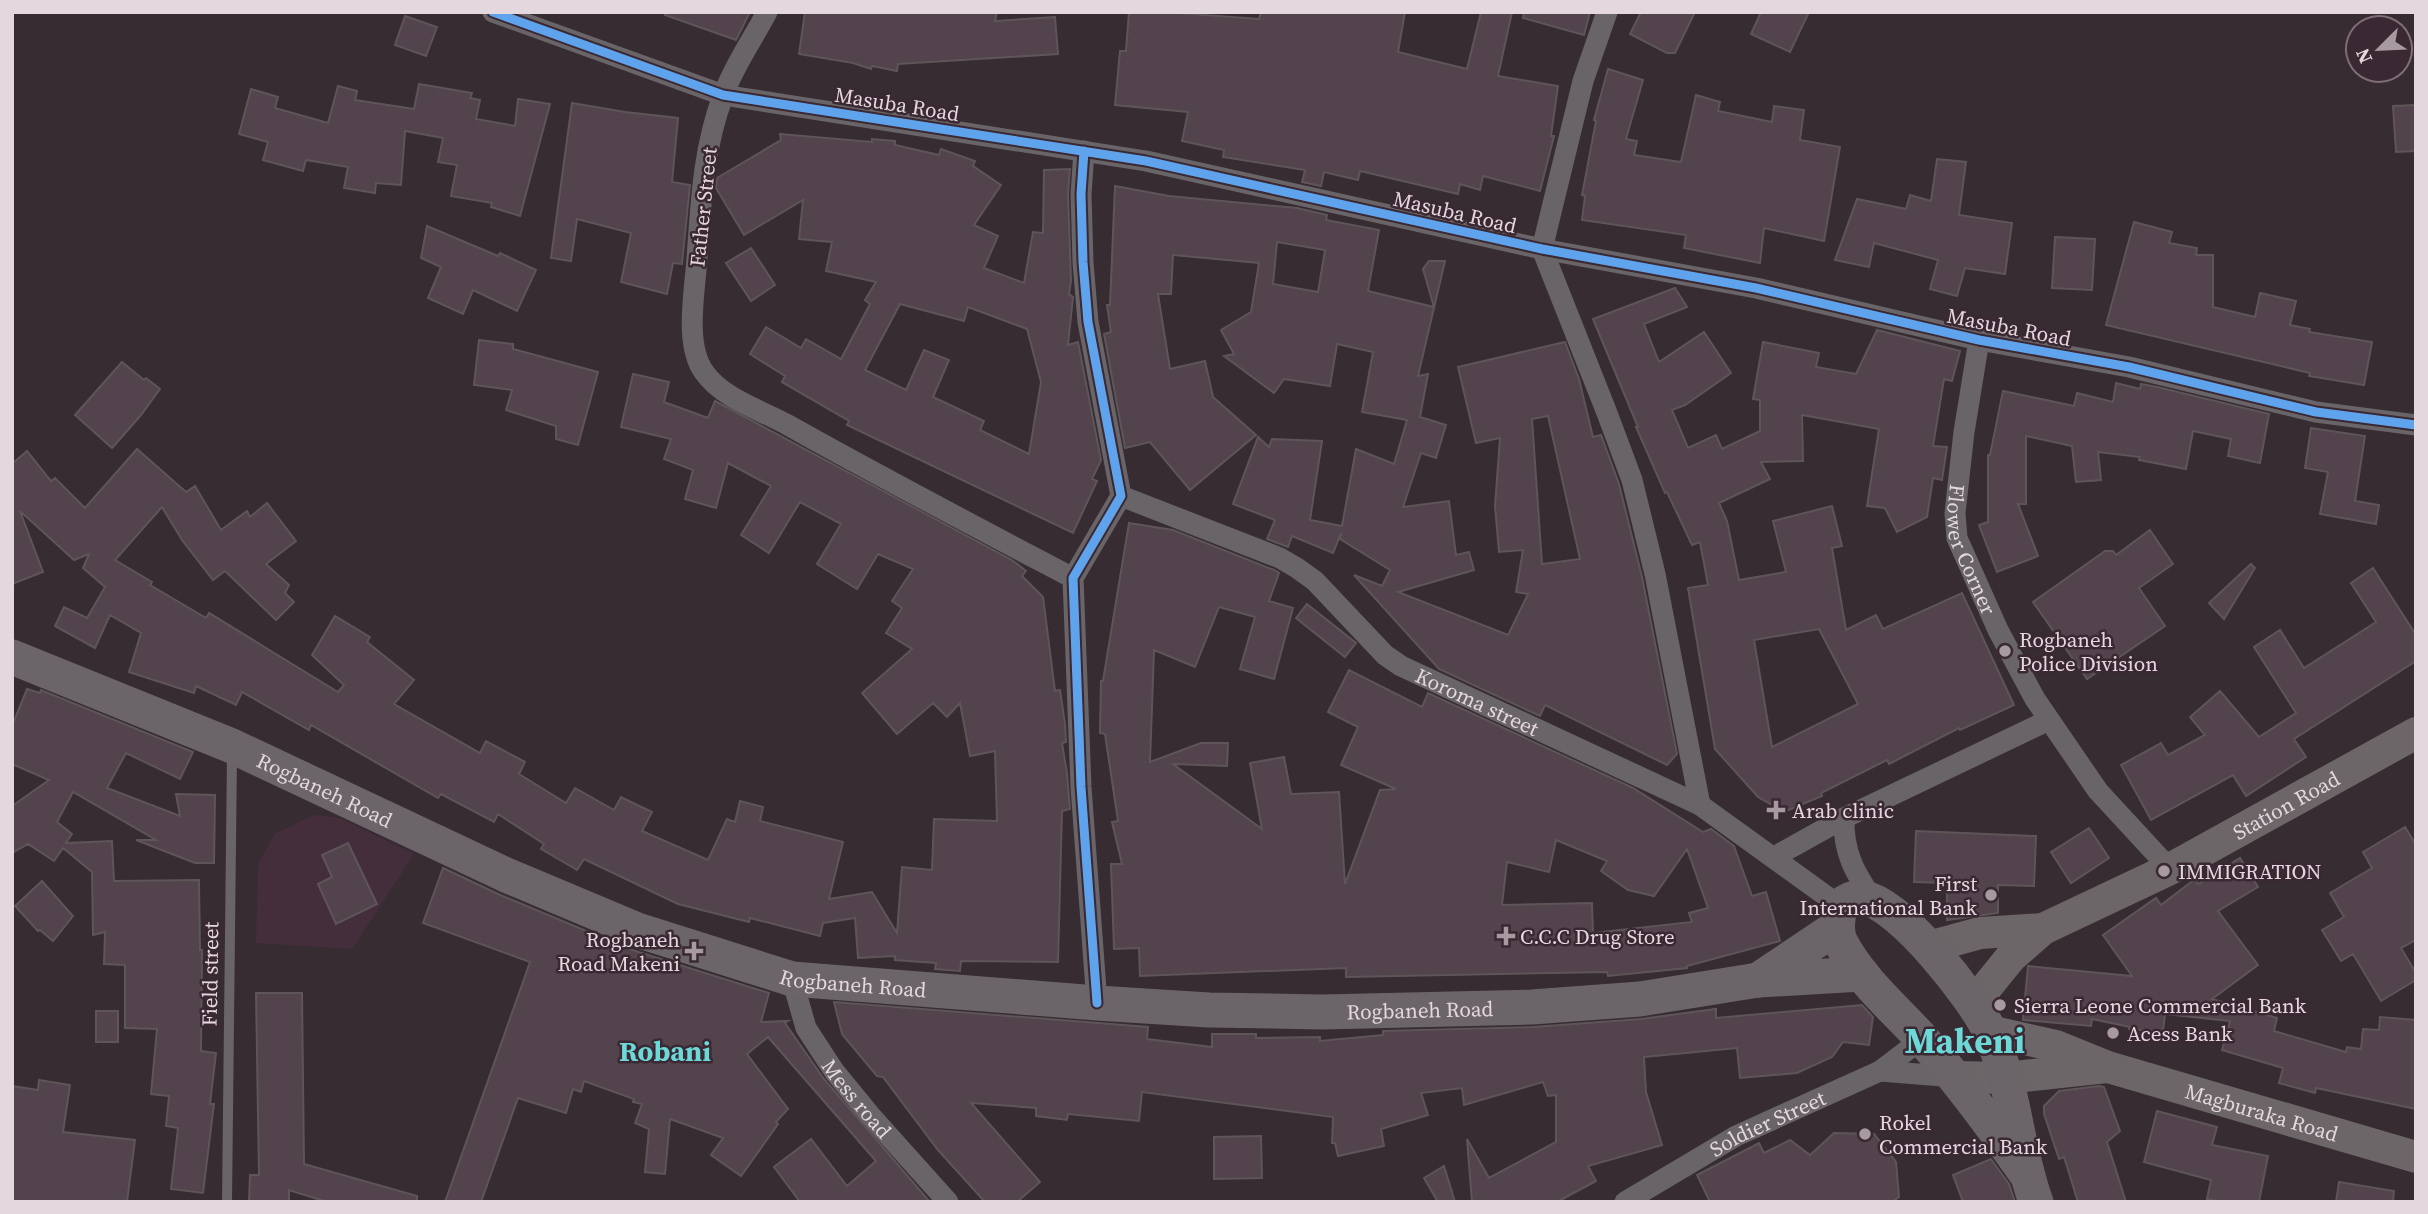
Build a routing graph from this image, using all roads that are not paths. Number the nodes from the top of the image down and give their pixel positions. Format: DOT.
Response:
graph roads {
  1 [pos="493,12"];
  2 [pos="767,12"];
  3 [pos="1607,12"];
  4 [pos="723,95"];
  5 [pos="1084,151"];
  6 [pos="1542,249"];
  7 [pos="1979,340"];
  8 [pos="2416,425"];
  9 [pos="1121,496"];
  10 [pos="1073,578"];
  11 [pos="12,656"];
  12 [pos="2049,720"];
  13 [pos="2416,733"];
  14 [pos="232,747"];
  15 [pos="1700,805"];
  16 [pos="1844,818"];
  17 [pos="1774,857"];
  18 [pos="2170,869"];
  19 [pos="1874,901"];
  20 [pos="1838,916"];
  21 [pos="2043,929"];
  22 [pos="1929,947"];
  23 [pos="1862,974"];
  24 [pos="792,979"];
  25 [pos="1758,980"];
  26 [pos="1097,1003"];
  27 [pos="1981,1017"];
  28 [pos="1922,1039"];
  29 [pos="2108,1067"];
  30 [pos="1880,1071"];
  31 [pos="1955,1077"];
  32 [pos="2006,1079"];
  33 [pos="2416,1157"];
  34 [pos="1659,1182"];
  35 [pos="2031,1187"];
  36 [pos="227,1202"];
  37 [pos="948,1202"];
  38 [pos="1625,1202"];
  39 [pos="1667,1202"];
  1 -- 4 [label="street, Masuba Road"];
  2 -- 4 [label="street, Father Street"];
  3 -- 6 [label="street"];
  4 -- 5 [label="street, Masuba Road"];
  4 -- 10 [label="street, Father Street"];
  5 -- 6 [label="street, Masuba Road"];
  5 -- 9 [label="street"];
  6 -- 7 [label="street, Masuba Road"];
  6 -- 15 [label="street"];
  7 -- 8 [label="street, Masuba Road"];
  7 -- 12 [label="street, Flower Corner"];
  9 -- 10 [label="street"];
  9 -- 15 [label="street, Koroma street"];
  10 -- 26 [label="street"];
  11 -- 14 [label="main road, Rogbaneh Road"];
  12 -- 16 [label="street"];
  12 -- 18 [label="street, Flower Corner"];
  13 -- 18 [label="main road, Station Road"];
  14 -- 24 [label="main road, Rogbaneh Road"];
  14 -- 36 [label="lane, Field street"];
  15 -- 17 [label="street, Koroma street"];
  16 -- 17 [label="street"];
  16 -- 19 [label="street"];
  17 -- 20 [label="street, Koroma street"];
  18 -- 21 [label="main road, Station Road"];
  19 -- 20 [label="main road"];
  19 -- 22 [label="main road"];
  20 -- 23 [label="main road"];
  20 -- 25 [label="main road"];
  21 -- 22 [label="main road, Station Road"];
  21 -- 27 [label="main road, Station Road"];
  22 -- 27 [label="main road"];
  23 -- 25 [label="main road, Rogbaneh Road"];
  23 -- 28 [label="main road"];
  24 -- 26 [label="main road, Rogbaneh Road"];
  24 -- 37 [label="street, Mess road"];
  25 -- 26 [label="main road, Rogbaneh Road"];
  27 -- 29 [label="main road, Magburaka Road"];
  27 -- 32 [label="main road"];
  28 -- 30 [label="street, Soldier Street"];
  28 -- 31 [label="main road"];
  29 -- 32 [label="main road, Magburaka Road"];
  29 -- 33 [label="main road, Magburaka Road"];
  30 -- 31 [label="street, Soldier Street"];
  30 -- 34 [label="street, Soldier Street"];
  31 -- 32 [label="main road, Magburaka Road"];
  31 -- 35 [label="main road"];
  32 -- 35 [label="main road"];
  34 -- 38 [label="street, Soldier Street"];
  34 -- 39 [label="street"];
}
